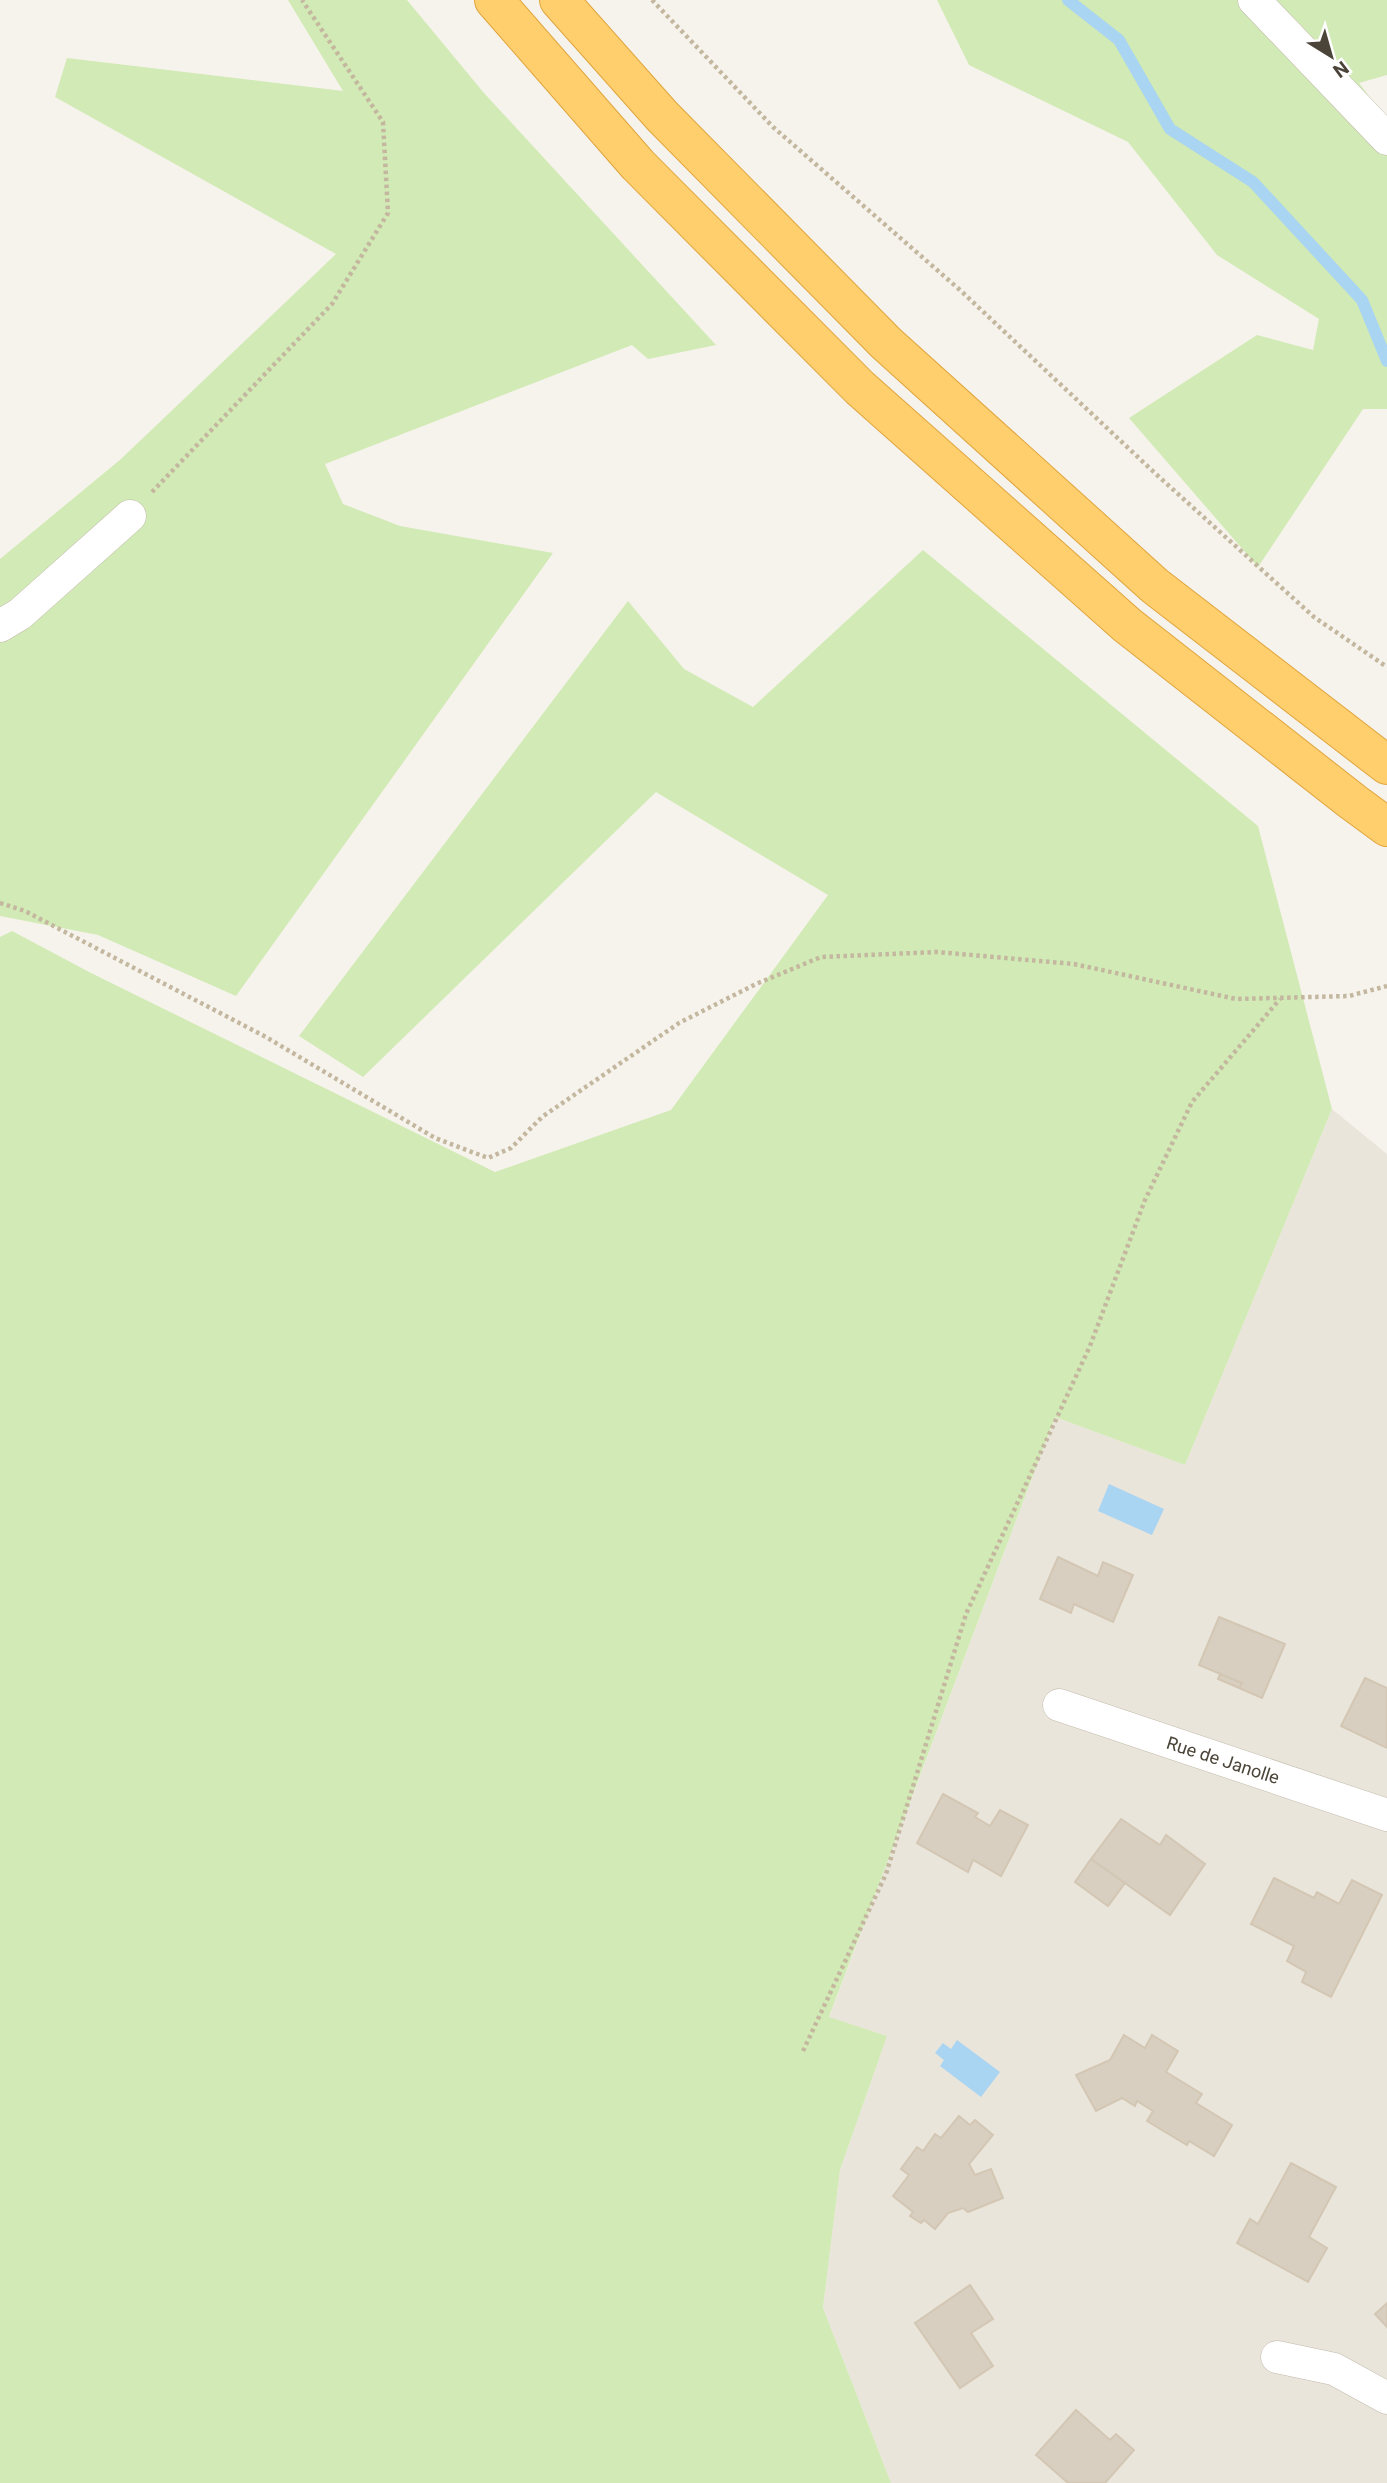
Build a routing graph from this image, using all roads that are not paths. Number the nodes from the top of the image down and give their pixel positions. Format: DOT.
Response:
graph roads {
  1 [pos="494,0"];
  2 [pos="559,0"];
  3 [pos="1254,0"];
  4 [pos="1387,139"];
  5 [pos="130,516"];
  6 [pos="0,625"];
  7 [pos="1387,765"];
  8 [pos="1387,827"];
  9 [pos="1059,1705"];
  10 [pos="1387,1815"];
  11 [pos="1277,2357"];
  12 [pos="1387,2398"];
  1 -- 8 [label="highway"];
  2 -- 7 [label="highway"];
  3 -- 4 [label="street"];
  5 -- 6 [label="street"];
  9 -- 10 [label="street, Rue de Janolle"];
  11 -- 12 [label="street"];
}
